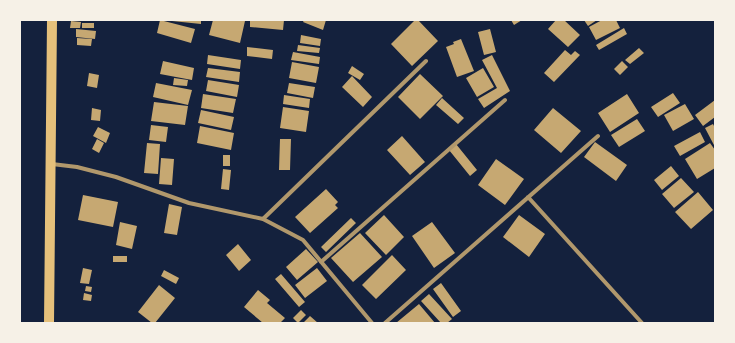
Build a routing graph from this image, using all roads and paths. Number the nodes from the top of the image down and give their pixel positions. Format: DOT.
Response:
graph roads {
  1 [pos="52,20"];
  2 [pos="426,61"];
  3 [pos="505,100"];
  4 [pos="598,136"];
  5 [pos="51,164"];
  6 [pos="528,197"];
  7 [pos="263,219"];
  8 [pos="321,262"];
  9 [pos="49,323"];
  10 [pos="372,323"];
  11 [pos="385,323"];
  12 [pos="642,323"];
  1 -- 5 [label="main road"];
  2 -- 7 [label="street"];
  3 -- 8 [label="street"];
  4 -- 6 [label="street"];
  5 -- 7 [label="street"];
  5 -- 9 [label="main road"];
  6 -- 11 [label="street"];
  6 -- 12 [label="street"];
  7 -- 8 [label="street"];
  8 -- 10 [label="street"];
}
